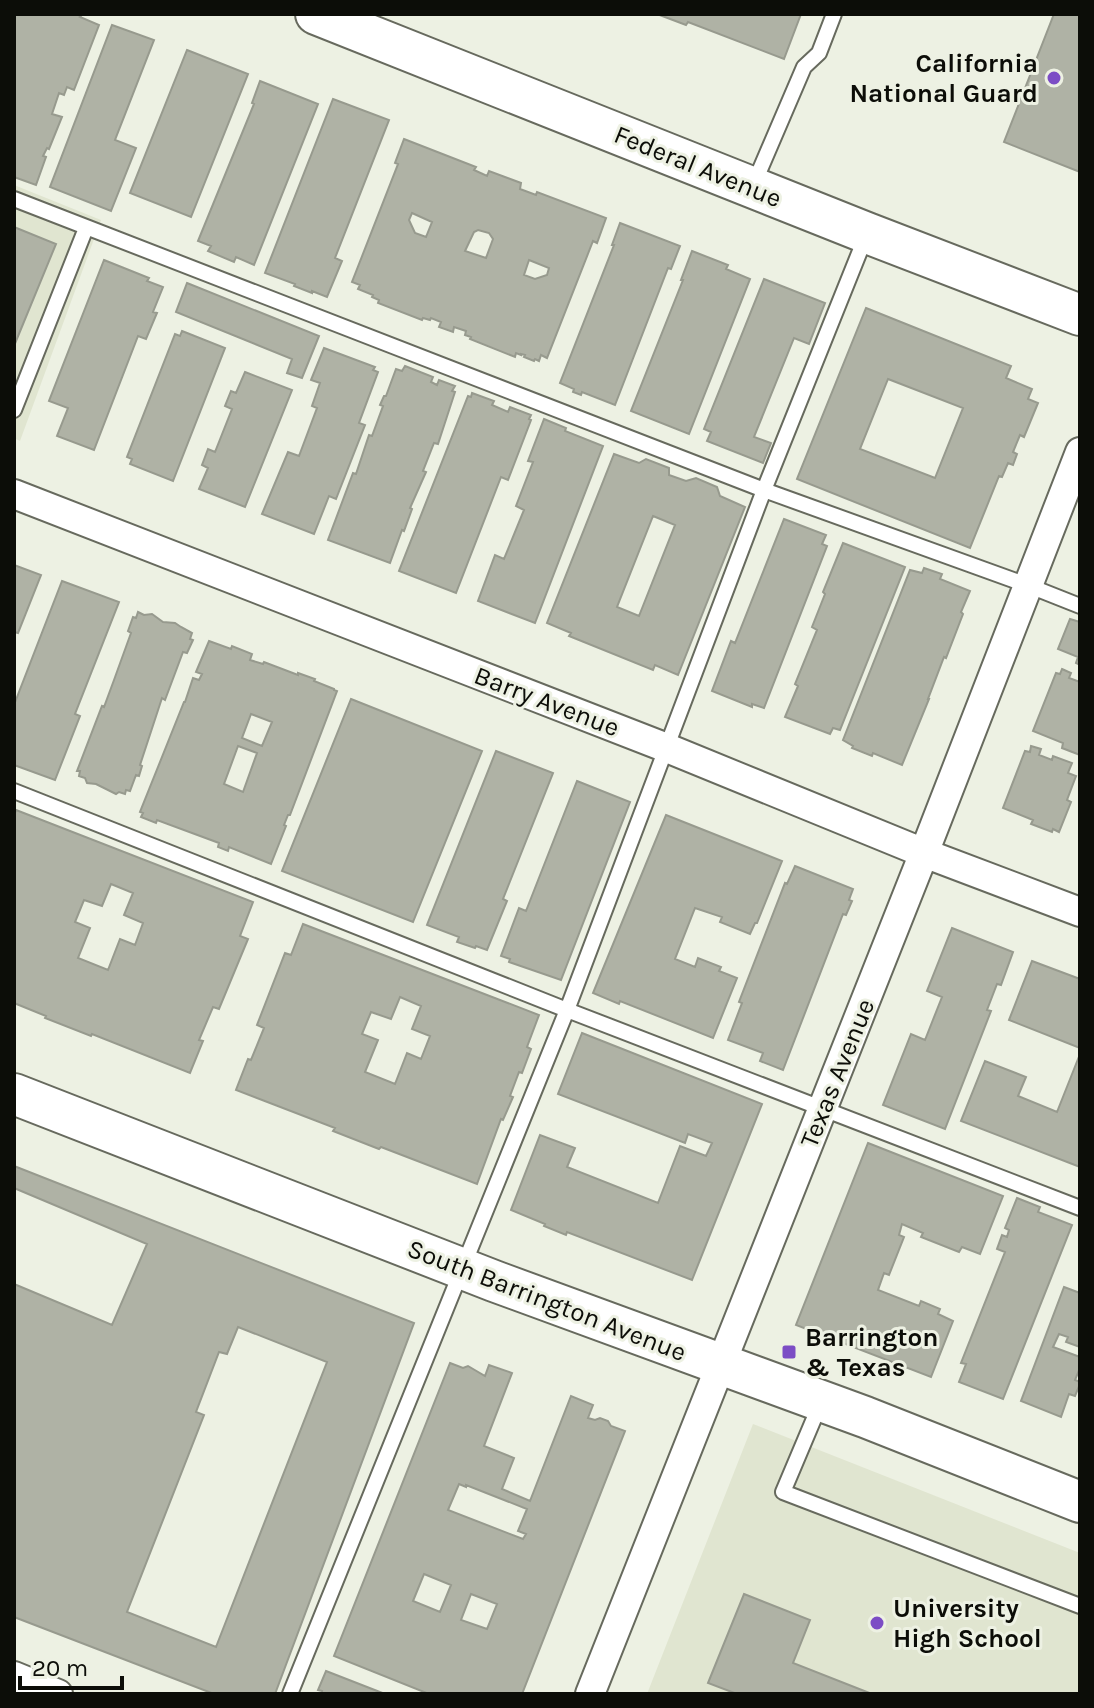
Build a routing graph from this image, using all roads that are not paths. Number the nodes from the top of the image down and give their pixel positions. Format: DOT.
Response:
graph roads {
  1 [pos="316,14"];
  2 [pos="834,14"];
  3 [pos="752,188"];
  4 [pos="14,199"];
  5 [pos="86,228"];
  6 [pos="867,233"];
  7 [pos="1080,315"];
  8 [pos="14,410"];
  9 [pos="1080,452"];
  10 [pos="764,490"];
  11 [pos="14,494"];
  12 [pos="1027,585"];
  13 [pos="1080,606"];
  14 [pos="667,748"];
  15 [pos="14,791"];
  16 [pos="924,853"];
  17 [pos="1080,912"];
  18 [pos="567,1010"];
  19 [pos="14,1094"];
  20 [pos="822,1110"];
  21 [pos="1080,1208"];
  22 [pos="461,1268"];
  23 [pos="720,1365"];
  24 [pos="821,1402"];
  25 [pos="1080,1502"];
  26 [pos="1080,1606"];
  27 [pos="14,1676"];
  28 [pos="58,1694"];
  29 [pos="290,1694"];
  30 [pos="590,1694"];
  1 -- 3 [label="street, Federal Avenue"];
  2 -- 3 [label="lane"];
  3 -- 6 [label="street, Federal Avenue"];
  4 -- 5 [label="lane"];
  5 -- 8 [label="lane"];
  5 -- 10 [label="lane"];
  6 -- 7 [label="street, Federal Avenue"];
  6 -- 10 [label="lane"];
  9 -- 12 [label="street, Texas Avenue"];
  10 -- 12 [label="lane"];
  10 -- 14 [label="lane"];
  11 -- 14 [label="street, Barry Avenue"];
  12 -- 13 [label="lane"];
  12 -- 16 [label="street, Texas Avenue"];
  14 -- 16 [label="street, Barry Avenue"];
  14 -- 18 [label="lane"];
  15 -- 18 [label="lane"];
  16 -- 17 [label="street, Barry Avenue"];
  16 -- 20 [label="street, Texas Avenue"];
  18 -- 20 [label="lane"];
  18 -- 22 [label="lane"];
  19 -- 22 [label="street, South Barrington Avenue"];
  20 -- 21 [label="lane"];
  20 -- 23 [label="street, Texas Avenue"];
  22 -- 23 [label="street, South Barrington Avenue"];
  22 -- 29 [label="lane"];
  23 -- 24 [label="street, South Barrington Avenue"];
  23 -- 30 [label="street, Texas Avenue"];
  24 -- 25 [label="street, South Barrington Avenue"];
  24 -- 26 [label="lane"];
  27 -- 28 [label="street"];
}
